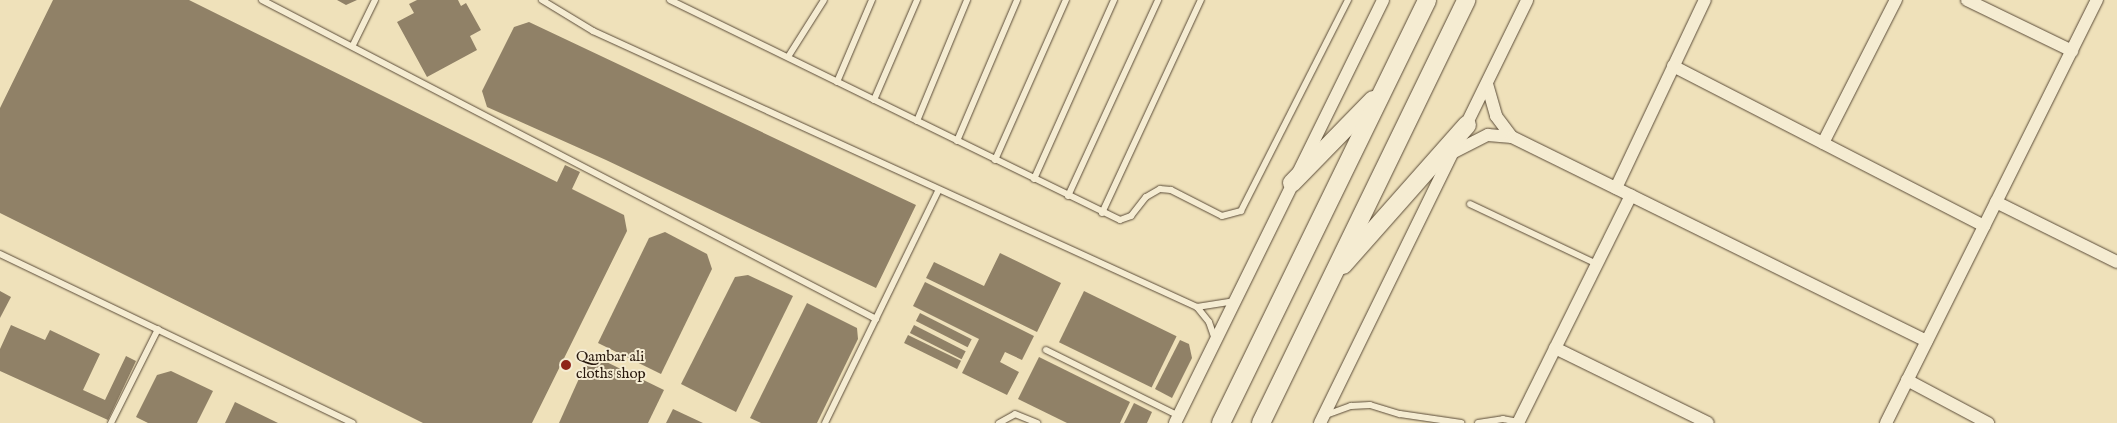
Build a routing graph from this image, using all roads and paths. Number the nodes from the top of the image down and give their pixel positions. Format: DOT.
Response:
graph roads {
  1 [pos="262,0"];
  2 [pos="375,0"];
  3 [pos="542,0"];
  4 [pos="670,0"];
  5 [pos="824,0"];
  6 [pos="872,0"];
  7 [pos="917,0"];
  8 [pos="967,0"];
  9 [pos="1017,0"];
  10 [pos="1066,0"];
  11 [pos="1114,0"];
  12 [pos="1158,0"];
  13 [pos="1201,0"];
  14 [pos="1348,0"];
  15 [pos="1383,0"];
  16 [pos="1427,0"];
  17 [pos="1466,0"];
  18 [pos="1527,0"];
  19 [pos="1705,0"];
  20 [pos="1896,0"];
  21 [pos="1967,0"];
  22 [pos="2097,0"];
  23 [pos="353,45"];
  24 [pos="2072,51"];
  25 [pos="788,57"];
  26 [pos="1673,66"];
  27 [pos="837,82"];
  28 [pos="1487,84"];
  29 [pos="1384,88"];
  30 [pos="874,100"];
  31 [pos="917,121"];
  32 [pos="1467,125"];
  33 [pos="1512,137"];
  34 [pos="957,141"];
  35 [pos="1823,143"];
  36 [pos="1454,152"];
  37 [pos="995,160"];
  38 [pos="1034,179"];
  39 [pos="1292,183"];
  40 [pos="1616,188"];
  41 [pos="938,191"];
  42 [pos="1631,195"];
  43 [pos="1068,196"];
  44 [pos="1996,202"];
  45 [pos="1470,204"];
  46 [pos="1102,213"];
  47 [pos="1984,226"];
  48 [pos="0,254"];
  49 [pos="2117,262"];
  50 [pos="1597,264"];
  51 [pos="1328,282"];
  52 [pos="1237,300"];
  53 [pos="1197,307"];
  54 [pos="876,319"];
  55 [pos="158,329"];
  56 [pos="1215,340"];
  57 [pos="1926,341"];
  58 [pos="1555,348"];
  59 [pos="1046,350"];
  60 [pos="1907,380"];
  61 [pos="1177,419"];
  62 [pos="1321,420"];
  63 [pos="1519,422"];
  64 [pos="1704,422"];
  65 [pos="111,423"];
  66 [pos="353,423"];
  67 [pos="825,423"];
  68 [pos="999,423"];
  69 [pos="1037,423"];
  70 [pos="1221,423"];
  71 [pos="1261,423"];
  72 [pos="1461,423"];
  73 [pos="1478,423"];
  74 [pos="1886,423"];
  75 [pos="1988,423"];
  1 -- 23 [label="lane"];
  2 -- 23 [label="lane"];
  3 -- 41 [label="lane"];
  4 -- 25 [label="lane"];
  5 -- 25 [label="lane"];
  6 -- 27 [label="lane"];
  7 -- 30 [label="lane"];
  8 -- 31 [label="lane"];
  9 -- 34 [label="lane"];
  10 -- 37 [label="lane"];
  11 -- 38 [label="lane"];
  12 -- 43 [label="lane"];
  13 -- 46 [label="lane"];
  14 -- 46 [label="lane"];
  15 -- 39 [label="street"];
  16 -- 29 [label="main road"];
  17 -- 51 [label="main road"];
  18 -- 28 [label="street"];
  19 -- 26 [label="street"];
  20 -- 35 [label="street"];
  21 -- 24 [label="street"];
  22 -- 24 [label="street"];
  23 -- 54 [label="lane"];
  24 -- 44 [label="street"];
  25 -- 27 [label="lane"];
  26 -- 35 [label="street"];
  26 -- 40 [label="street"];
  27 -- 30 [label="lane"];
  28 -- 32 [label="street"];
  28 -- 33 [label="street"];
  29 -- 39 [label="main road"];
  29 -- 70 [label="main road"];
  30 -- 31 [label="lane"];
  31 -- 34 [label="lane"];
  32 -- 36 [label="street"];
  32 -- 51 [label="main road"];
  33 -- 36 [label="street"];
  33 -- 40 [label="street"];
  34 -- 37 [label="lane"];
  35 -- 47 [label="street"];
  36 -- 62 [label="street"];
  37 -- 38 [label="lane"];
  38 -- 43 [label="lane"];
  39 -- 52 [label="street"];
  40 -- 42 [label="street"];
  41 -- 53 [label="lane"];
  41 -- 54 [label="lane"];
  42 -- 50 [label="street"];
  42 -- 57 [label="street"];
  43 -- 46 [label="lane"];
  44 -- 47 [label="street"];
  44 -- 49 [label="street"];
  45 -- 50 [label="lane"];
  47 -- 57 [label="street"];
  48 -- 55 [label="lane"];
  50 -- 58 [label="street"];
  51 -- 71 [label="main road"];
  52 -- 53 [label="lane"];
  52 -- 56 [label="street"];
  53 -- 56 [label="lane"];
  54 -- 67 [label="lane"];
  55 -- 65 [label="lane"];
  55 -- 66 [label="lane"];
  56 -- 61 [label="street"];
  57 -- 60 [label="street"];
  58 -- 63 [label="street"];
  58 -- 64 [label="street"];
  59 -- 61 [label="lane"];
  60 -- 74 [label="street"];
  60 -- 75 [label="street"];
  62 -- 72 [label="lane"];
  63 -- 73 [label="lane"];
  68 -- 69 [label="lane"];
}
